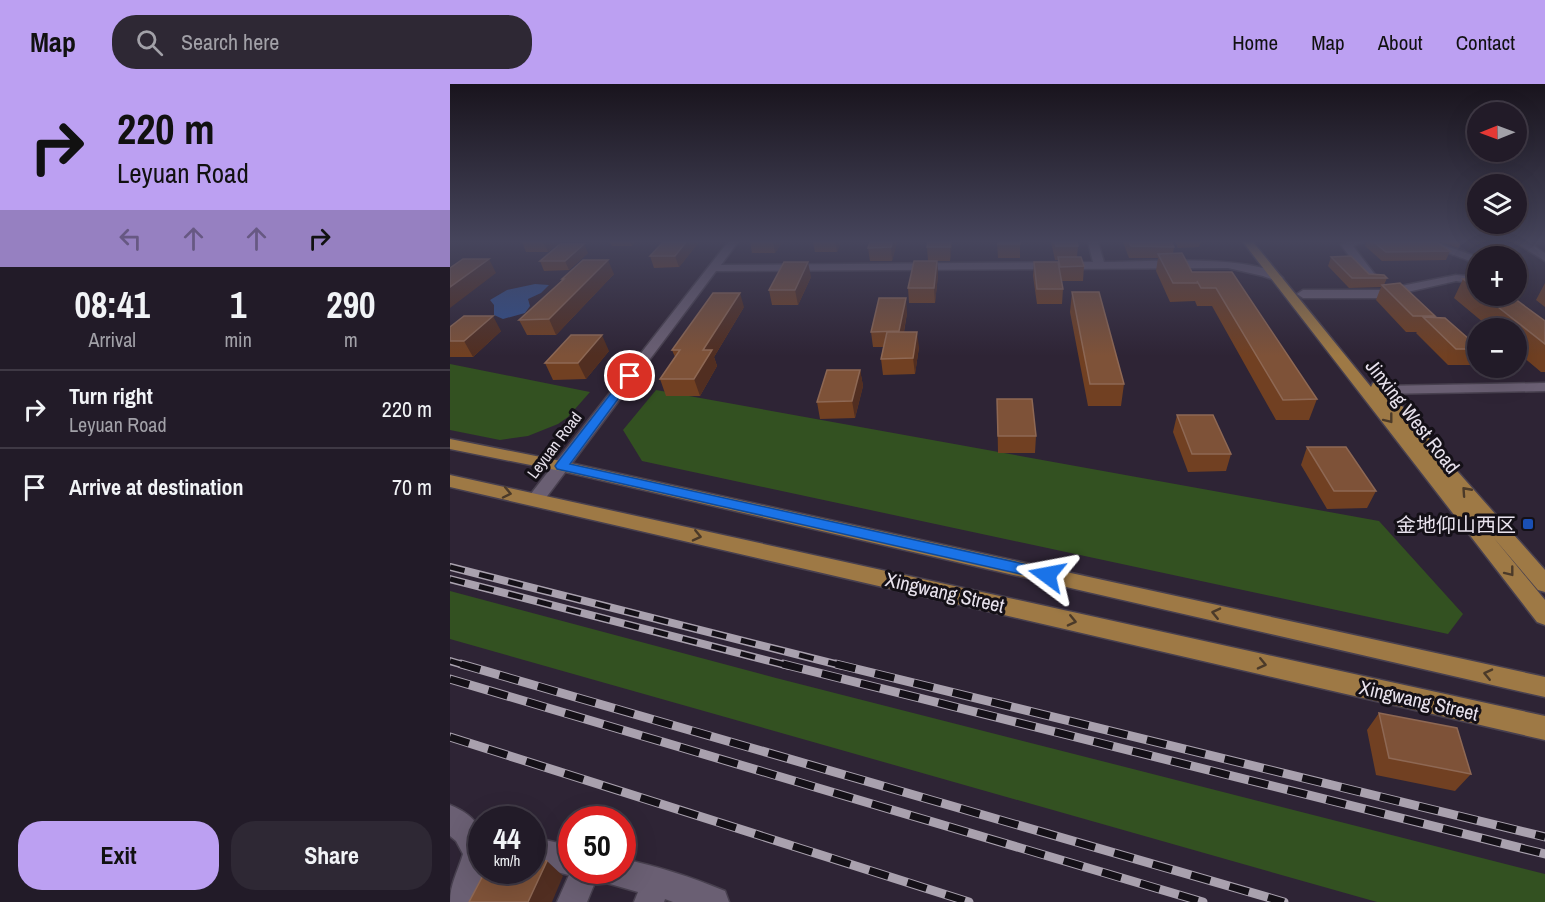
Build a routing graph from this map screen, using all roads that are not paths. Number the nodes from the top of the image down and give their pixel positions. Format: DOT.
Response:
graph roads {
  1 [pos="703,280"];
  2 [pos="1279,280"];
  3 [pos="1289,280"];
  4 [pos="1446,280"];
  5 [pos="1303,294"];
  6 [pos="1545,387"];
  7 [pos="1381,390"];
  8 [pos="450,444"];
  9 [pos="561,466"];
  10 [pos="450,481"];
  11 [pos="536,499"];
  12 [pos="1545,584"];
  13 [pos="1545,616"];
  14 [pos="1545,687"];
  15 [pos="1545,728"];
  16 [pos="450,819"];
  17 [pos="636,883"];
  18 [pos="580,884"];
  19 [pos="471,885"];
  20 [pos="653,891"];
  21 [pos="572,902"];
  22 [pos="713,902"];
  1 -- 9 [label="street, Leyuan Road"];
  2 -- 13 [label="main road, Jinxing West Road, one-way"];
  3 -- 5 [label="main road, Jinxing West Road"];
  4 -- 5 [label="street"];
  5 -- 7 [label="main road, Jinxing West Road"];
  6 -- 7 [label="street"];
  12 -- 7 [label="main road, Jinxing West Road, one-way"];
  8 -- 9 [label="main road, Xingwang Street"];
  9 -- 11 [label="street, Leyuan Road"];
  14 -- 9 [label="main road, Xingwang Street, one-way"];
  10 -- 11 [label="main road, Xingwang Street, one-way"];
  11 -- 15 [label="main road, Xingwang Street, one-way"];
  16 -- 19 [label="street"];
  17 -- 20 [label="street"];
  18 -- 21 [label="street"];
  20 -- 22 [label="street"];
}
